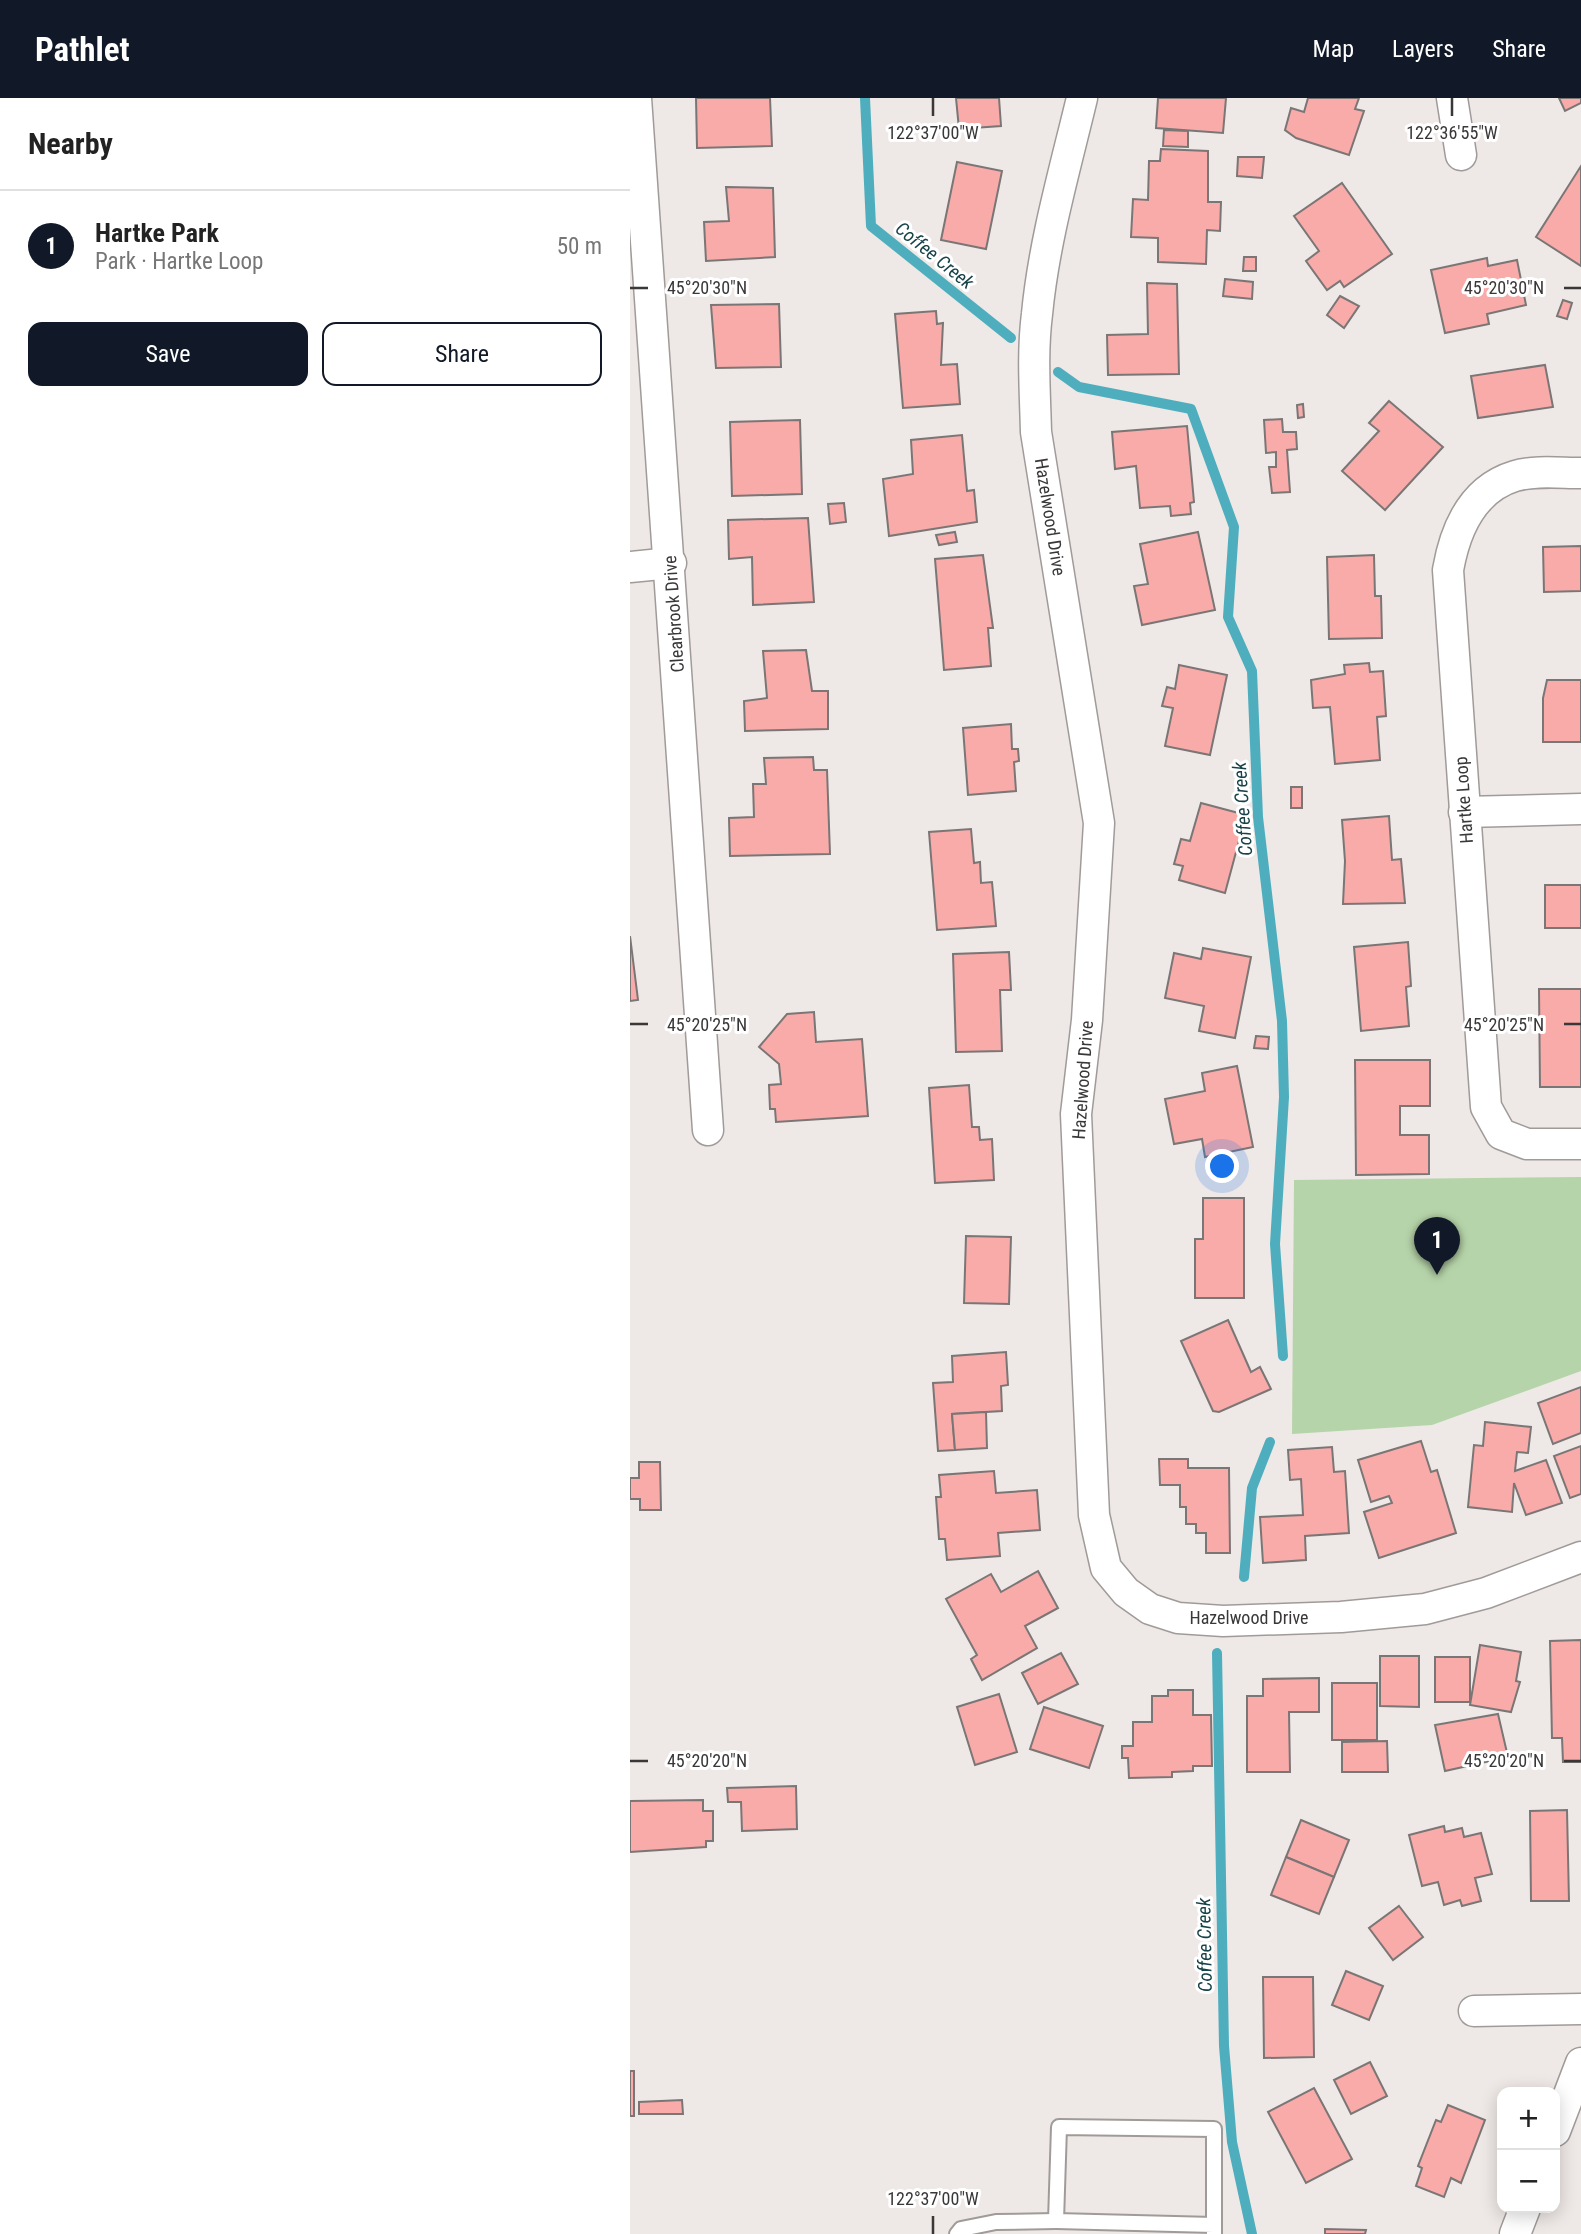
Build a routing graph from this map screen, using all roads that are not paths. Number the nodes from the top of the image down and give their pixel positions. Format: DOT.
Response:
graph roads {
  1 [pos="636,98"];
  2 [pos="1082,98"];
  3 [pos="1452,98"];
  4 [pos="1461,155"];
  5 [pos="1581,472"];
  6 [pos="671,563"];
  7 [pos="630,567"];
  8 [pos="1581,809"];
  9 [pos="1464,812"];
  10 [pos="708,1130"];
  11 [pos="1581,1144"];
  12 [pos="1581,1558"];
  13 [pos="1581,2008"];
  14 [pos="1474,2011"];
  15 [pos="1581,2063"];
  16 [pos="1560,2118"];
  17 [pos="1523,2213"];
  18 [pos="1056,2221"];
  19 [pos="1214,2230"];
  20 [pos="957,2234"];
  21 [pos="1515,2234"];
  1 -- 6 [label="street, Clearbrook Drive"];
  2 -- 12 [label="street, Hazelwood Drive"];
  3 -- 4 [label="street"];
  5 -- 9 [label="street, Hartke Loop"];
  6 -- 7 [label="street"];
  6 -- 10 [label="street, Clearbrook Drive"];
  8 -- 9 [label="street"];
  9 -- 11 [label="street, Hartke Loop"];
  13 -- 14 [label="street"];
  15 -- 16 [label="street"];
  17 -- 21 [label="street"];
  18 -- 19 [label="lane"];
  18 -- 19 [label="lane"];
  18 -- 20 [label="lane"];
}
